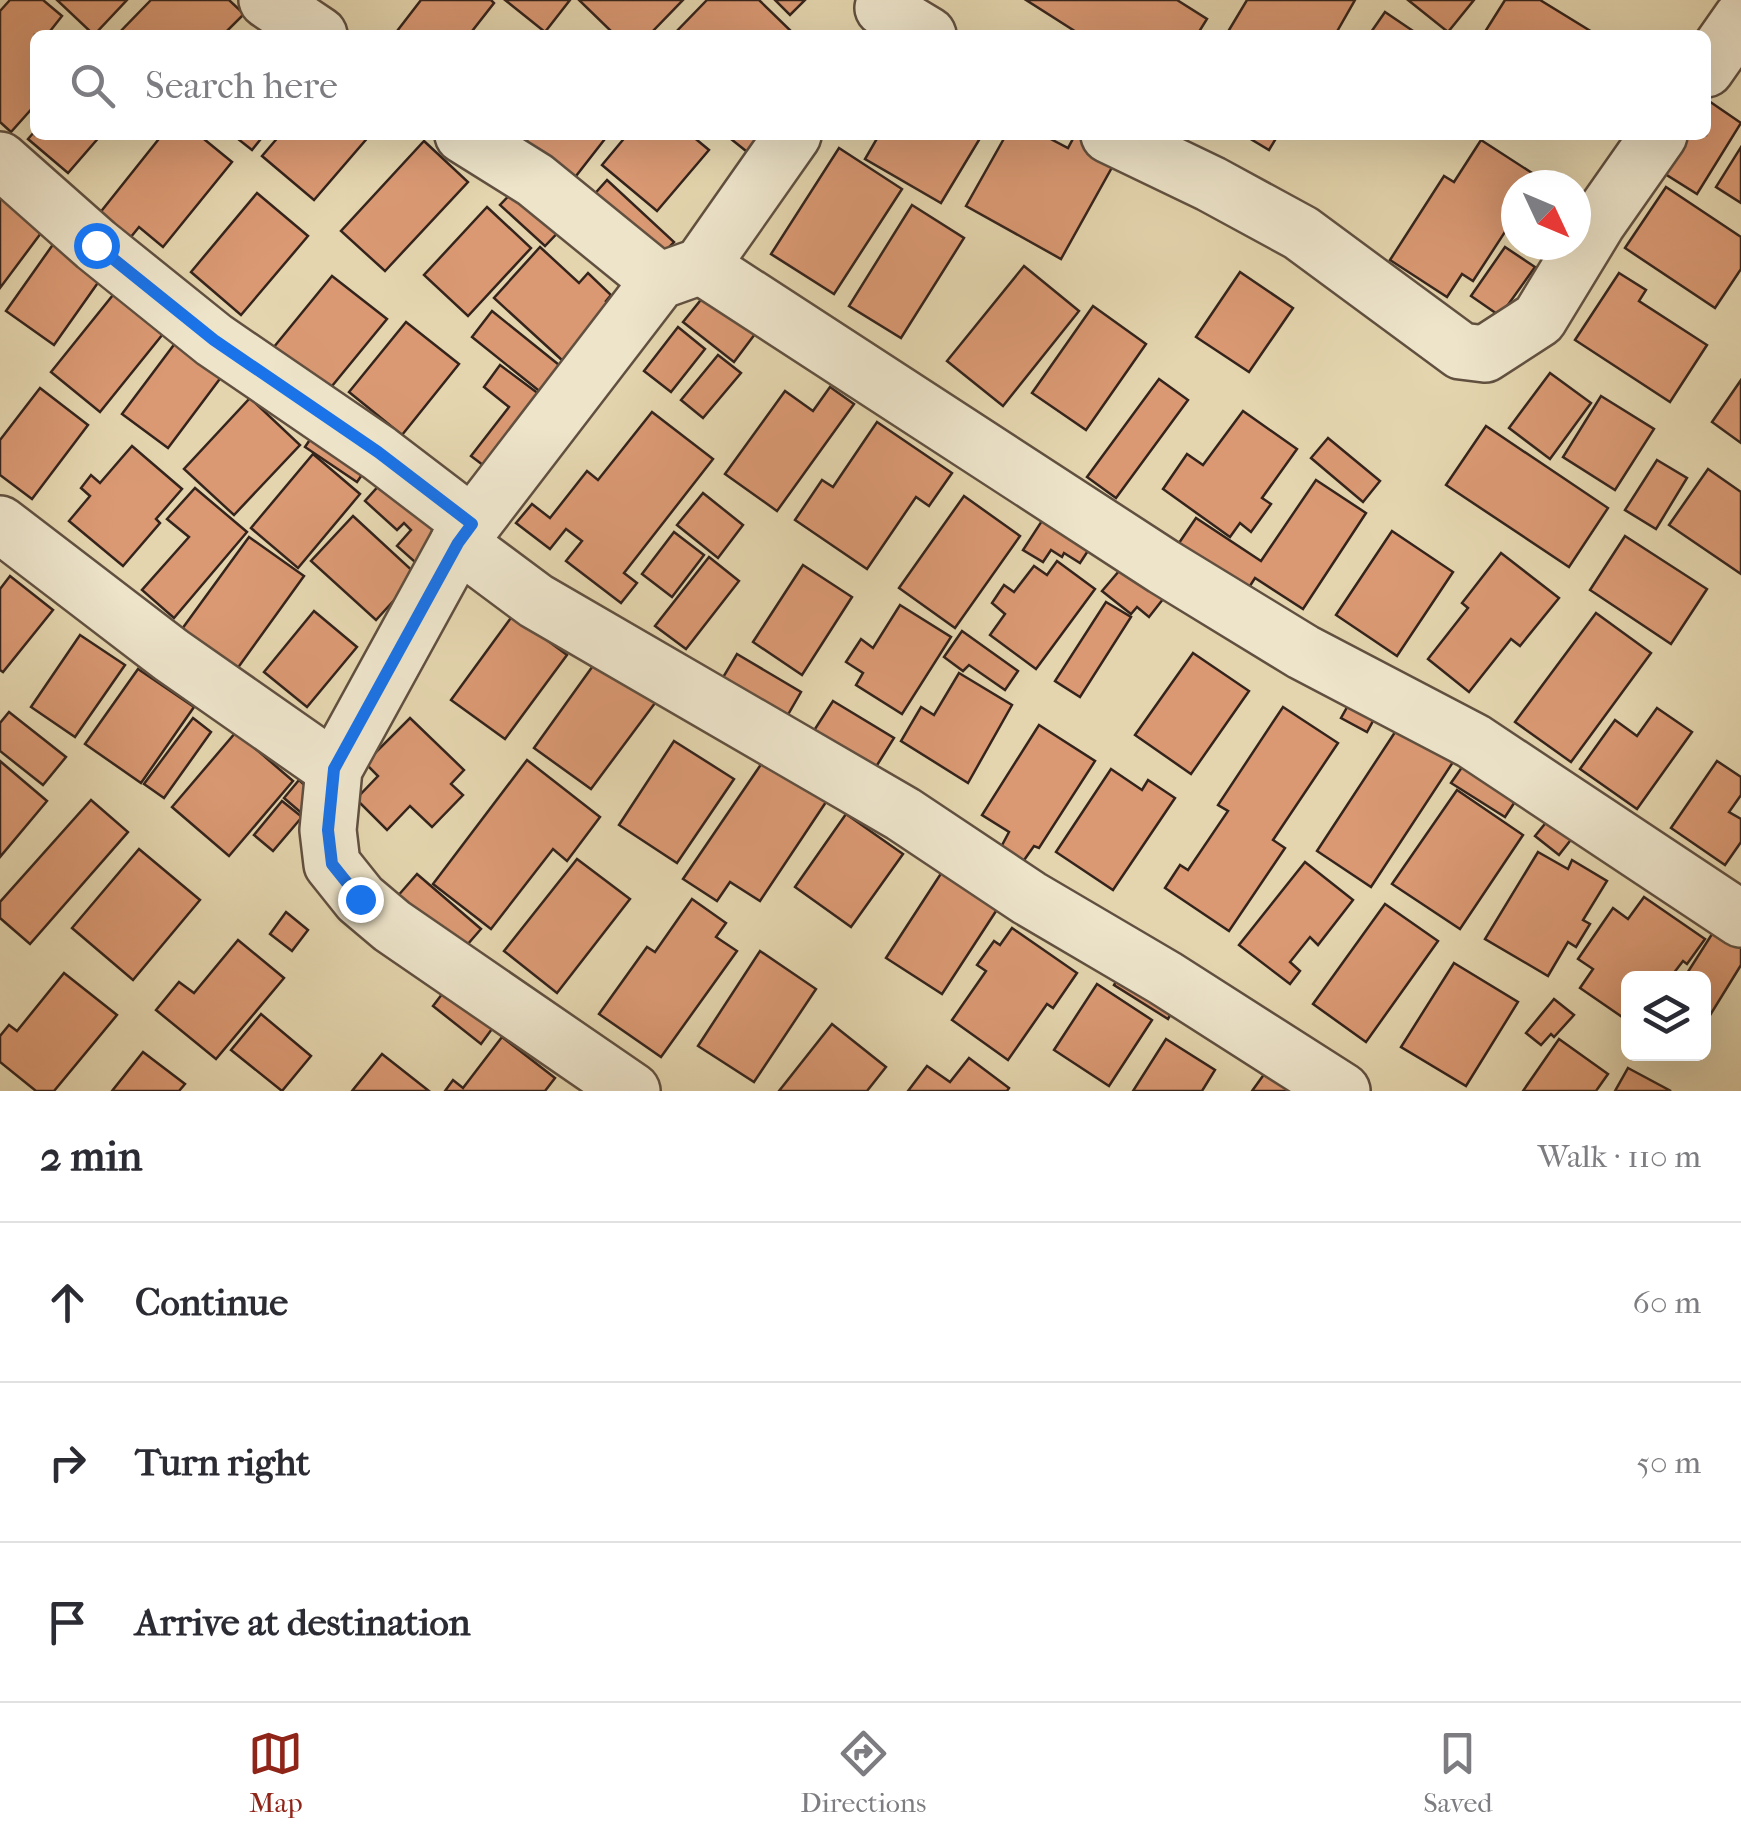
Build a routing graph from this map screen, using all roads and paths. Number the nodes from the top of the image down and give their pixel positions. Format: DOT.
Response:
graph roads {
  1 [pos="267,0"];
  2 [pos="1741,19"];
  3 [pos="312,30"];
  4 [pos="1711,61"];
  5 [pos="471,140"];
  6 [pos="789,140"];
  7 [pos="1119,140"];
  8 [pos="1655,140"];
  9 [pos="0,160"];
  10 [pos="680,274"];
  11 [pos="0,524"];
  12 [pos="465,534"];
  13 [pos="334,769"];
  14 [pos="1741,919"];
  15 [pos="632,1091"];
  16 [pos="1342,1091"];
  1 -- 3 [label="street"];
  2 -- 4 [label="street"];
  5 -- 10 [label="street"];
  6 -- 10 [label="street"];
  7 -- 8 [label="street"];
  9 -- 12 [label="street"];
  10 -- 12 [label="street"];
  10 -- 14 [label="street"];
  11 -- 13 [label="street"];
  12 -- 13 [label="street"];
  12 -- 16 [label="street"];
  13 -- 15 [label="street"];
}
